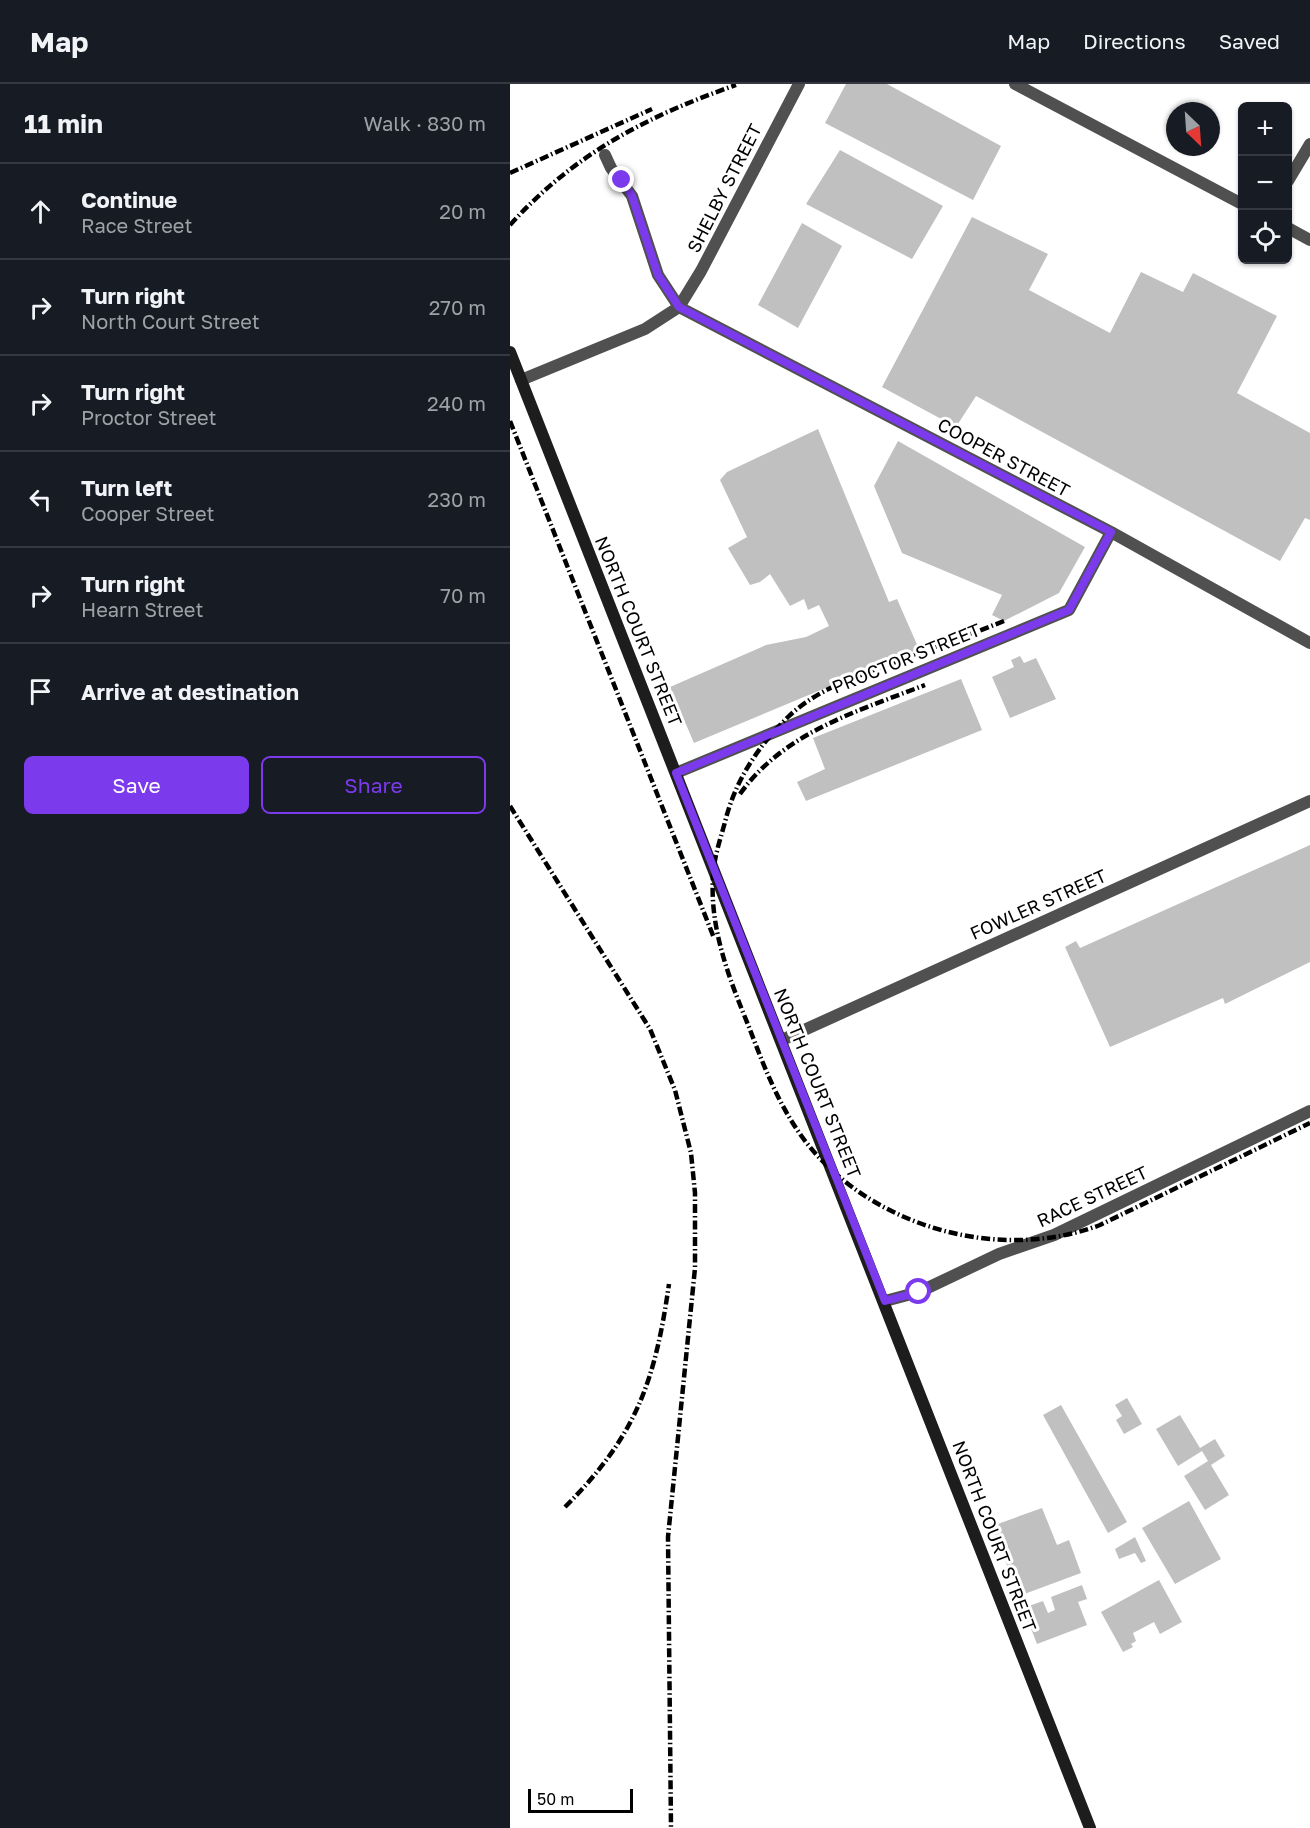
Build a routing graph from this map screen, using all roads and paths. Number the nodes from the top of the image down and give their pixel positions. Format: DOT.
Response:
graph roads {
  1 [pos="799,84"];
  2 [pos="1015,84"];
  3 [pos="1310,144"];
  4 [pos="605,155"];
  5 [pos="1292,173"];
  6 [pos="1238,202"];
  7 [pos="1292,231"];
  8 [pos="1310,240"];
  9 [pos="679,307"];
  10 [pos="510,352"];
  11 [pos="521,380"];
  12 [pos="1111,532"];
  13 [pos="1310,643"];
  14 [pos="676,773"];
  15 [pos="1310,801"];
  16 [pos="782,1040"];
  17 [pos="1310,1111"];
  18 [pos="885,1301"];
  19 [pos="1090,1828"];
  1 -- 9 [label="street, SHELBY STREET"];
  2 -- 6 [label="street"];
  3 -- 5 [label="street"];
  4 -- 9 [label="street"];
  7 -- 8 [label="street"];
  9 -- 11 [label="street"];
  9 -- 12 [label="street, COOPER STREET"];
  10 -- 11 [label="main road, NORTH COURT STREET"];
  11 -- 14 [label="main road, NORTH COURT STREET"];
  12 -- 13 [label="street, COOPER STREET"];
  12 -- 14 [label="street, PROCTOR STREET"];
  14 -- 16 [label="main road, NORTH COURT STREET"];
  15 -- 16 [label="street, FOWLER STREET"];
  16 -- 18 [label="main road, NORTH COURT STREET"];
  17 -- 18 [label="street, RACE STREET"];
  18 -- 19 [label="main road, NORTH COURT STREET"];
}
